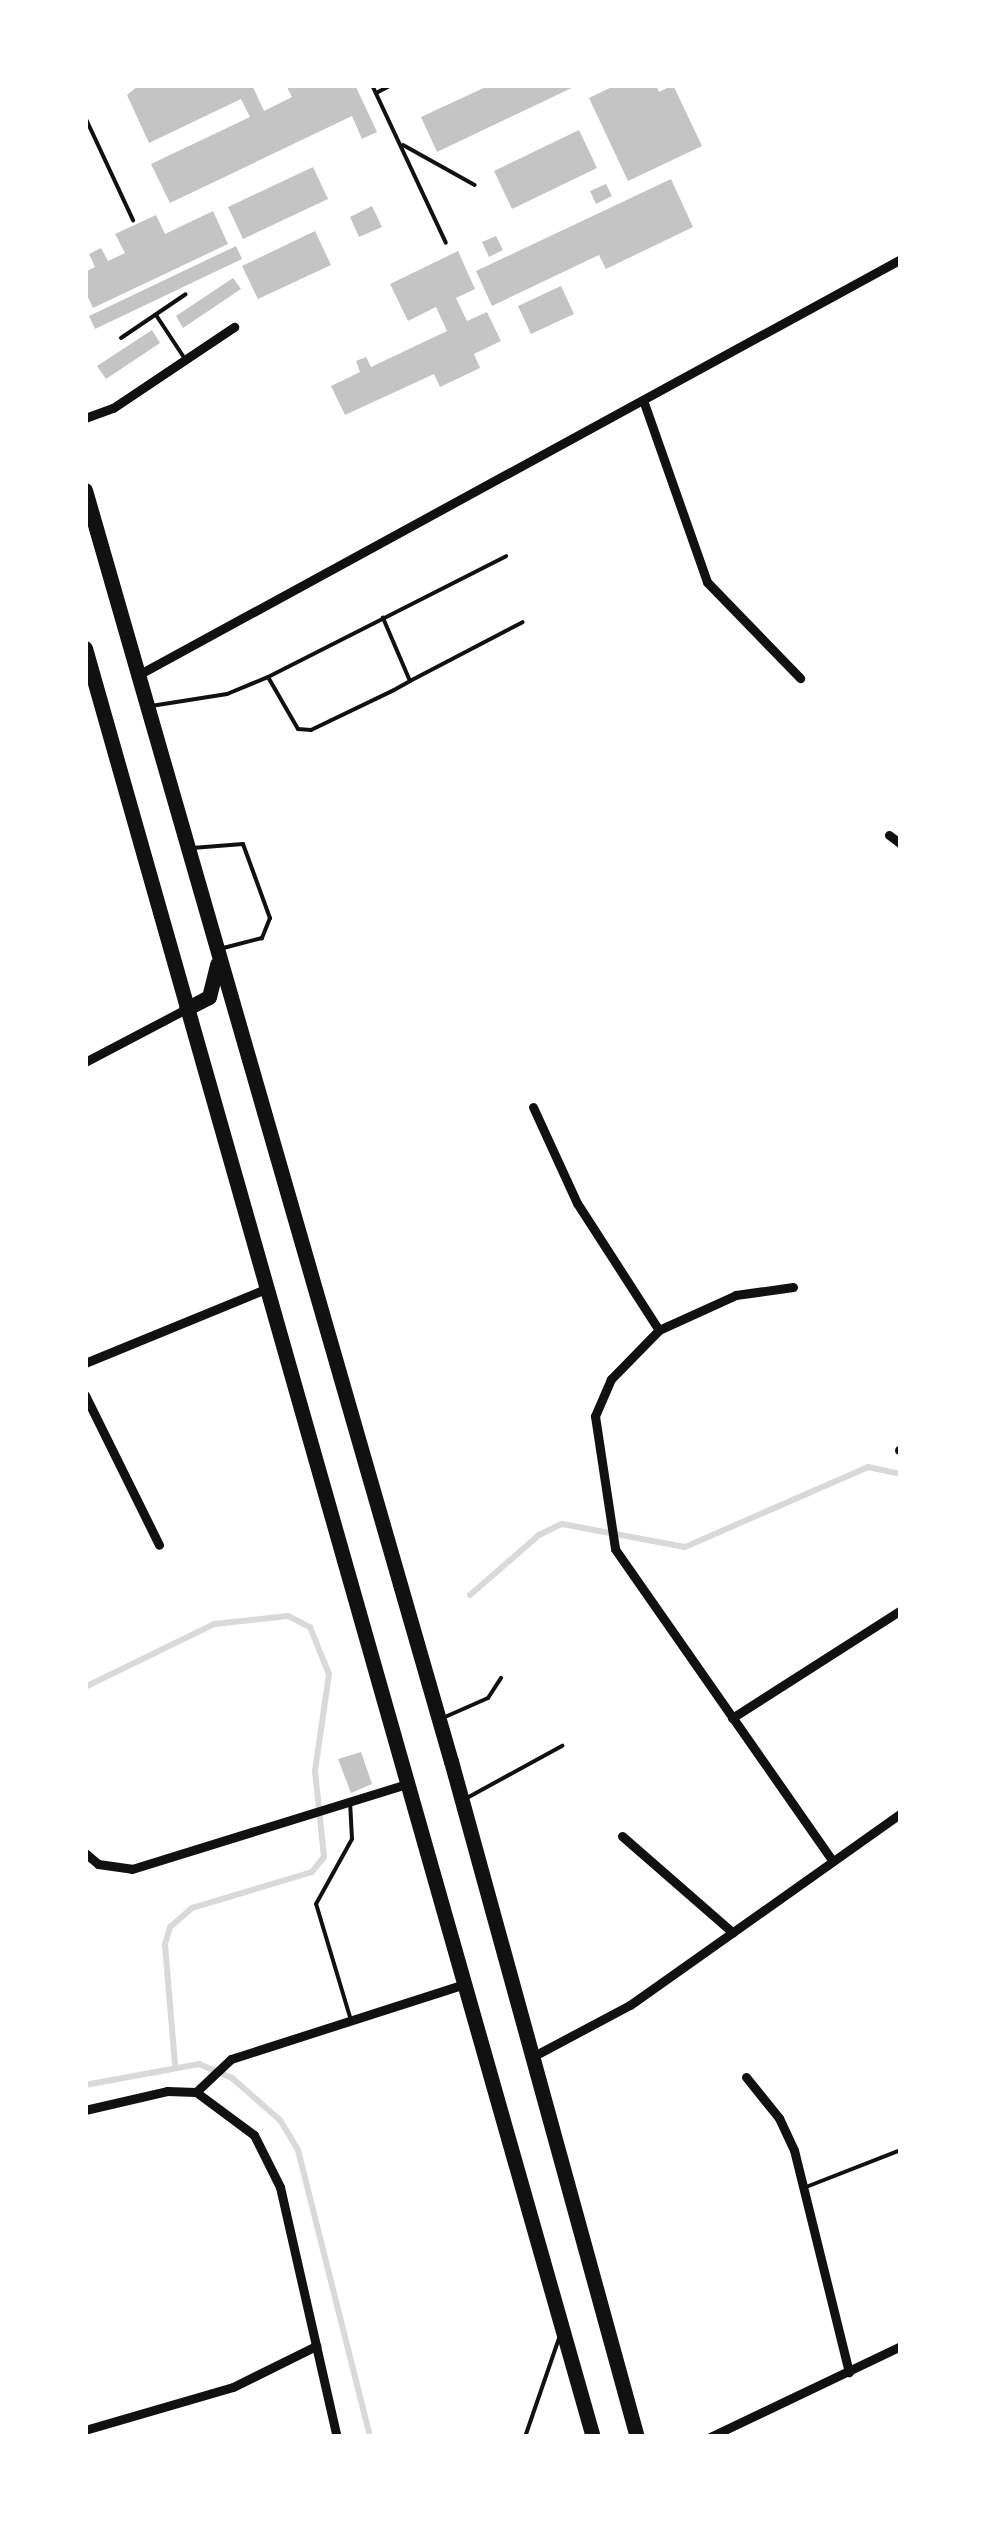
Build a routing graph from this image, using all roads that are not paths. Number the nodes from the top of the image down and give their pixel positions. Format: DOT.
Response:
graph roads {
  1 [pos="372,85"];
  2 [pos="392,85"];
  3 [pos="376,93"];
  4 [pos="85,117"];
  5 [pos="398,143"];
  6 [pos="476,185"];
  7 [pos="133,220"];
  8 [pos="446,243"];
  9 [pos="901,259"];
  10 [pos="186,294"];
  11 [pos="156,315"];
  12 [pos="234,326"];
  13 [pos="122,338"];
  14 [pos="184,360"];
  15 [pos="643,400"];
  16 [pos="85,418"];
  17 [pos="85,490"];
  18 [pos="506,556"];
  19 [pos="383,618"];
  20 [pos="523,622"];
  21 [pos="85,648"];
  22 [pos="138,675"];
  23 [pos="268,676"];
  24 [pos="800,678"];
  25 [pos="410,681"];
  26 [pos="146,706"];
  27 [pos="890,835"];
  28 [pos="901,844"];
  29 [pos="187,848"];
  30 [pos="217,955"];
  31 [pos="186,1009"];
  32 [pos="85,1062"];
  33 [pos="533,1106"];
  34 [pos="793,1287"];
  35 [pos="265,1289"];
  36 [pos="659,1330"];
  37 [pos="85,1363"];
  38 [pos="85,1396"];
  39 [pos="159,1545"];
  40 [pos="901,1610"];
  41 [pos="501,1678"];
  42 [pos="732,1718"];
  43 [pos="438,1720"];
  44 [pos="562,1746"];
  45 [pos="409,1783"];
  46 [pos="462,1800"];
  47 [pos="350,1802"];
  48 [pos="901,1813"];
  49 [pos="622,1836"];
  50 [pos="85,1853"];
  51 [pos="831,1859"];
  52 [pos="733,1932"];
  53 [pos="467,1983"];
  54 [pos="350,2017"];
  55 [pos="532,2057"];
  56 [pos="746,2077"];
  57 [pos="199,2088"];
  58 [pos="85,2110"];
  59 [pos="901,2150"];
  60 [pos="806,2188"];
  61 [pos="562,2329"];
  62 [pos="316,2346"];
  63 [pos="901,2346"];
  64 [pos="850,2372"];
  65 [pos="85,2430"];
  66 [pos="338,2437"];
  67 [pos="524,2437"];
  68 [pos="593,2437"];
  69 [pos="637,2437"];
  70 [pos="710,2437"];
  1 -- 3 [label="lane"];
  2 -- 3 [label="lane"];
  3 -- 5 [label="lane"];
  4 -- 7 [label="lane"];
  5 -- 6 [label="lane"];
  5 -- 8 [label="lane"];
  9 -- 15 [label="street"];
  10 -- 11 [label="lane"];
  11 -- 13 [label="lane"];
  11 -- 14 [label="lane"];
  12 -- 14 [label="street"];
  14 -- 16 [label="street"];
  15 -- 22 [label="street"];
  15 -- 24 [label="street"];
  17 -- 22 [label="highway"];
  18 -- 19 [label="lane"];
  19 -- 23 [label="lane"];
  19 -- 25 [label="lane"];
  20 -- 25 [label="lane"];
  21 -- 31 [label="highway"];
  22 -- 26 [label="highway"];
  23 -- 25 [label="lane"];
  23 -- 26 [label="lane"];
  26 -- 29 [label="highway"];
  27 -- 28 [label="street"];
  29 -- 30 [label="highway"];
  29 -- 30 [label="lane"];
  30 -- 31 [label="highway"];
  30 -- 43 [label="highway"];
  31 -- 32 [label="street"];
  31 -- 35 [label="highway"];
  33 -- 36 [label="street"];
  34 -- 36 [label="street"];
  35 -- 37 [label="street"];
  35 -- 45 [label="highway"];
  36 -- 42 [label="street"];
  38 -- 39 [label="street"];
  40 -- 42 [label="street"];
  41 -- 43 [label="lane"];
  42 -- 51 [label="street"];
  43 -- 46 [label="highway"];
  44 -- 46 [label="lane"];
  45 -- 47 [label="street"];
  45 -- 53 [label="highway"];
  46 -- 55 [label="highway"];
  47 -- 50 [label="street"];
  47 -- 54 [label="lane"];
  48 -- 51 [label="street"];
  49 -- 52 [label="street"];
  51 -- 52 [label="street"];
  52 -- 55 [label="street"];
  53 -- 54 [label="street"];
  53 -- 61 [label="highway"];
  54 -- 57 [label="street"];
  55 -- 69 [label="highway"];
  56 -- 60 [label="street"];
  57 -- 58 [label="street"];
  57 -- 62 [label="street"];
  59 -- 60 [label="lane"];
  60 -- 64 [label="street"];
  61 -- 67 [label="lane"];
  61 -- 68 [label="highway"];
  62 -- 65 [label="street"];
  62 -- 66 [label="street"];
  63 -- 64 [label="street"];
  64 -- 70 [label="street"];
}
